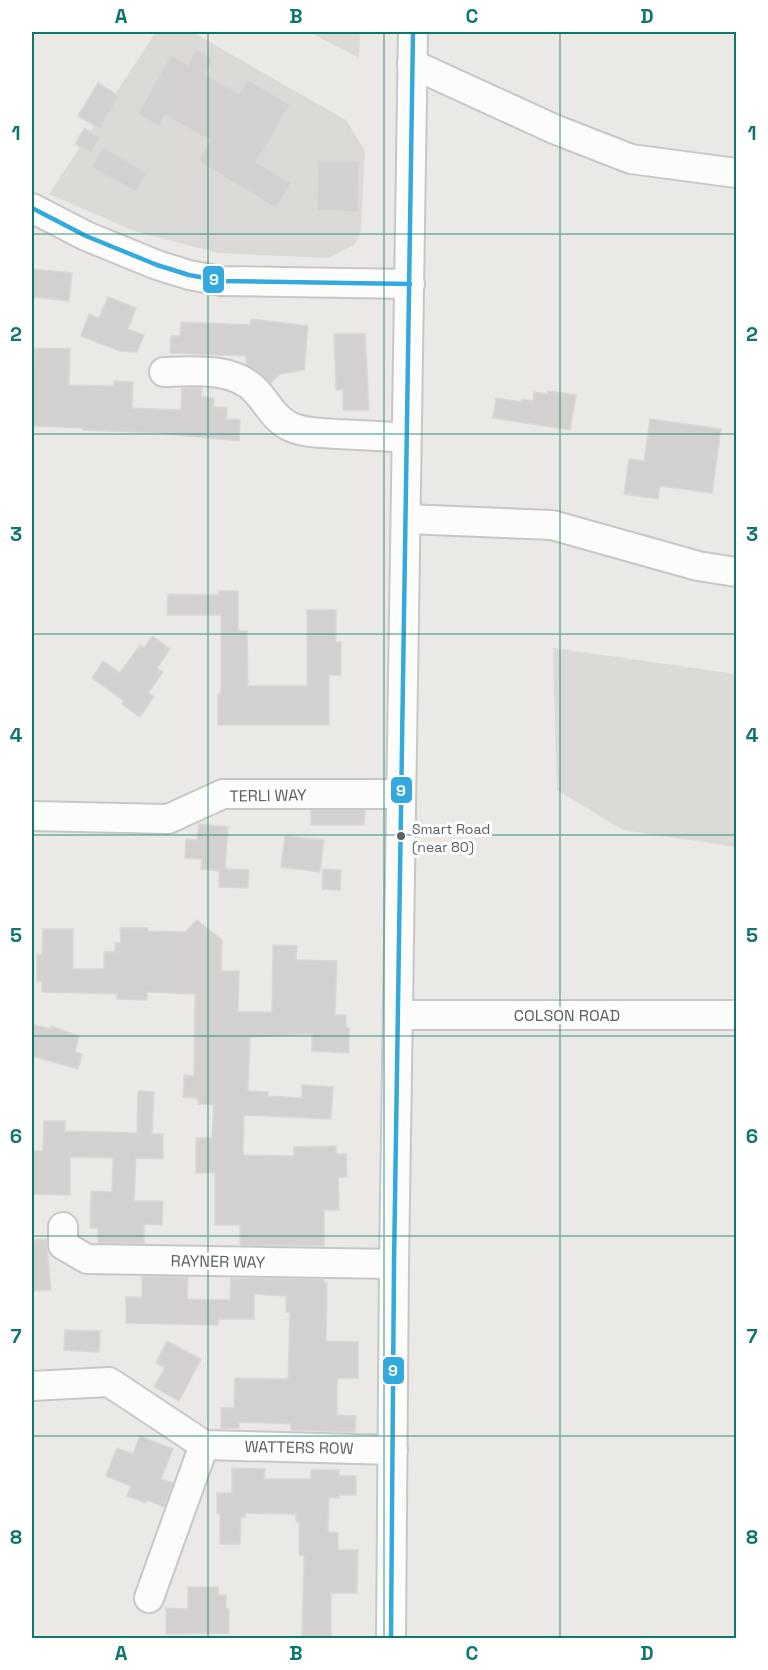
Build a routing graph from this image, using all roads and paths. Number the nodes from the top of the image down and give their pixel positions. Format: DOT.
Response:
graph roads {
  1 [pos="413,32"];
  2 [pos="412,64"];
  3 [pos="736,173"];
  4 [pos="32,208"];
  5 [pos="410,284"];
  6 [pos="164,372"];
  7 [pos="406,438"];
  8 [pos="406,519"];
  9 [pos="736,572"];
  10 [pos="401,794"];
  11 [pos="32,816"];
  12 [pos="398,1015"];
  13 [pos="736,1015"];
  14 [pos="63,1227"];
  15 [pos="394,1264"];
  16 [pos="32,1386"];
  17 [pos="204,1445"];
  18 [pos="393,1450"];
  19 [pos="149,1598"];
  20 [pos="391,1638"];
  1 -- 2 [label="street"];
  2 -- 3 [label="street"];
  2 -- 5 [label="street"];
  4 -- 5 [label="street"];
  5 -- 7 [label="street"];
  6 -- 7 [label="street"];
  7 -- 8 [label="street"];
  8 -- 9 [label="street"];
  8 -- 10 [label="street"];
  10 -- 11 [label="street, TERLI WAY"];
  10 -- 12 [label="street"];
  12 -- 13 [label="street, COLSON ROAD"];
  12 -- 15 [label="street"];
  14 -- 15 [label="street, RAYNER WAY"];
  15 -- 18 [label="street"];
  16 -- 17 [label="street"];
  17 -- 18 [label="street, WATTERS ROW"];
  17 -- 19 [label="street"];
  18 -- 20 [label="street"];
}
